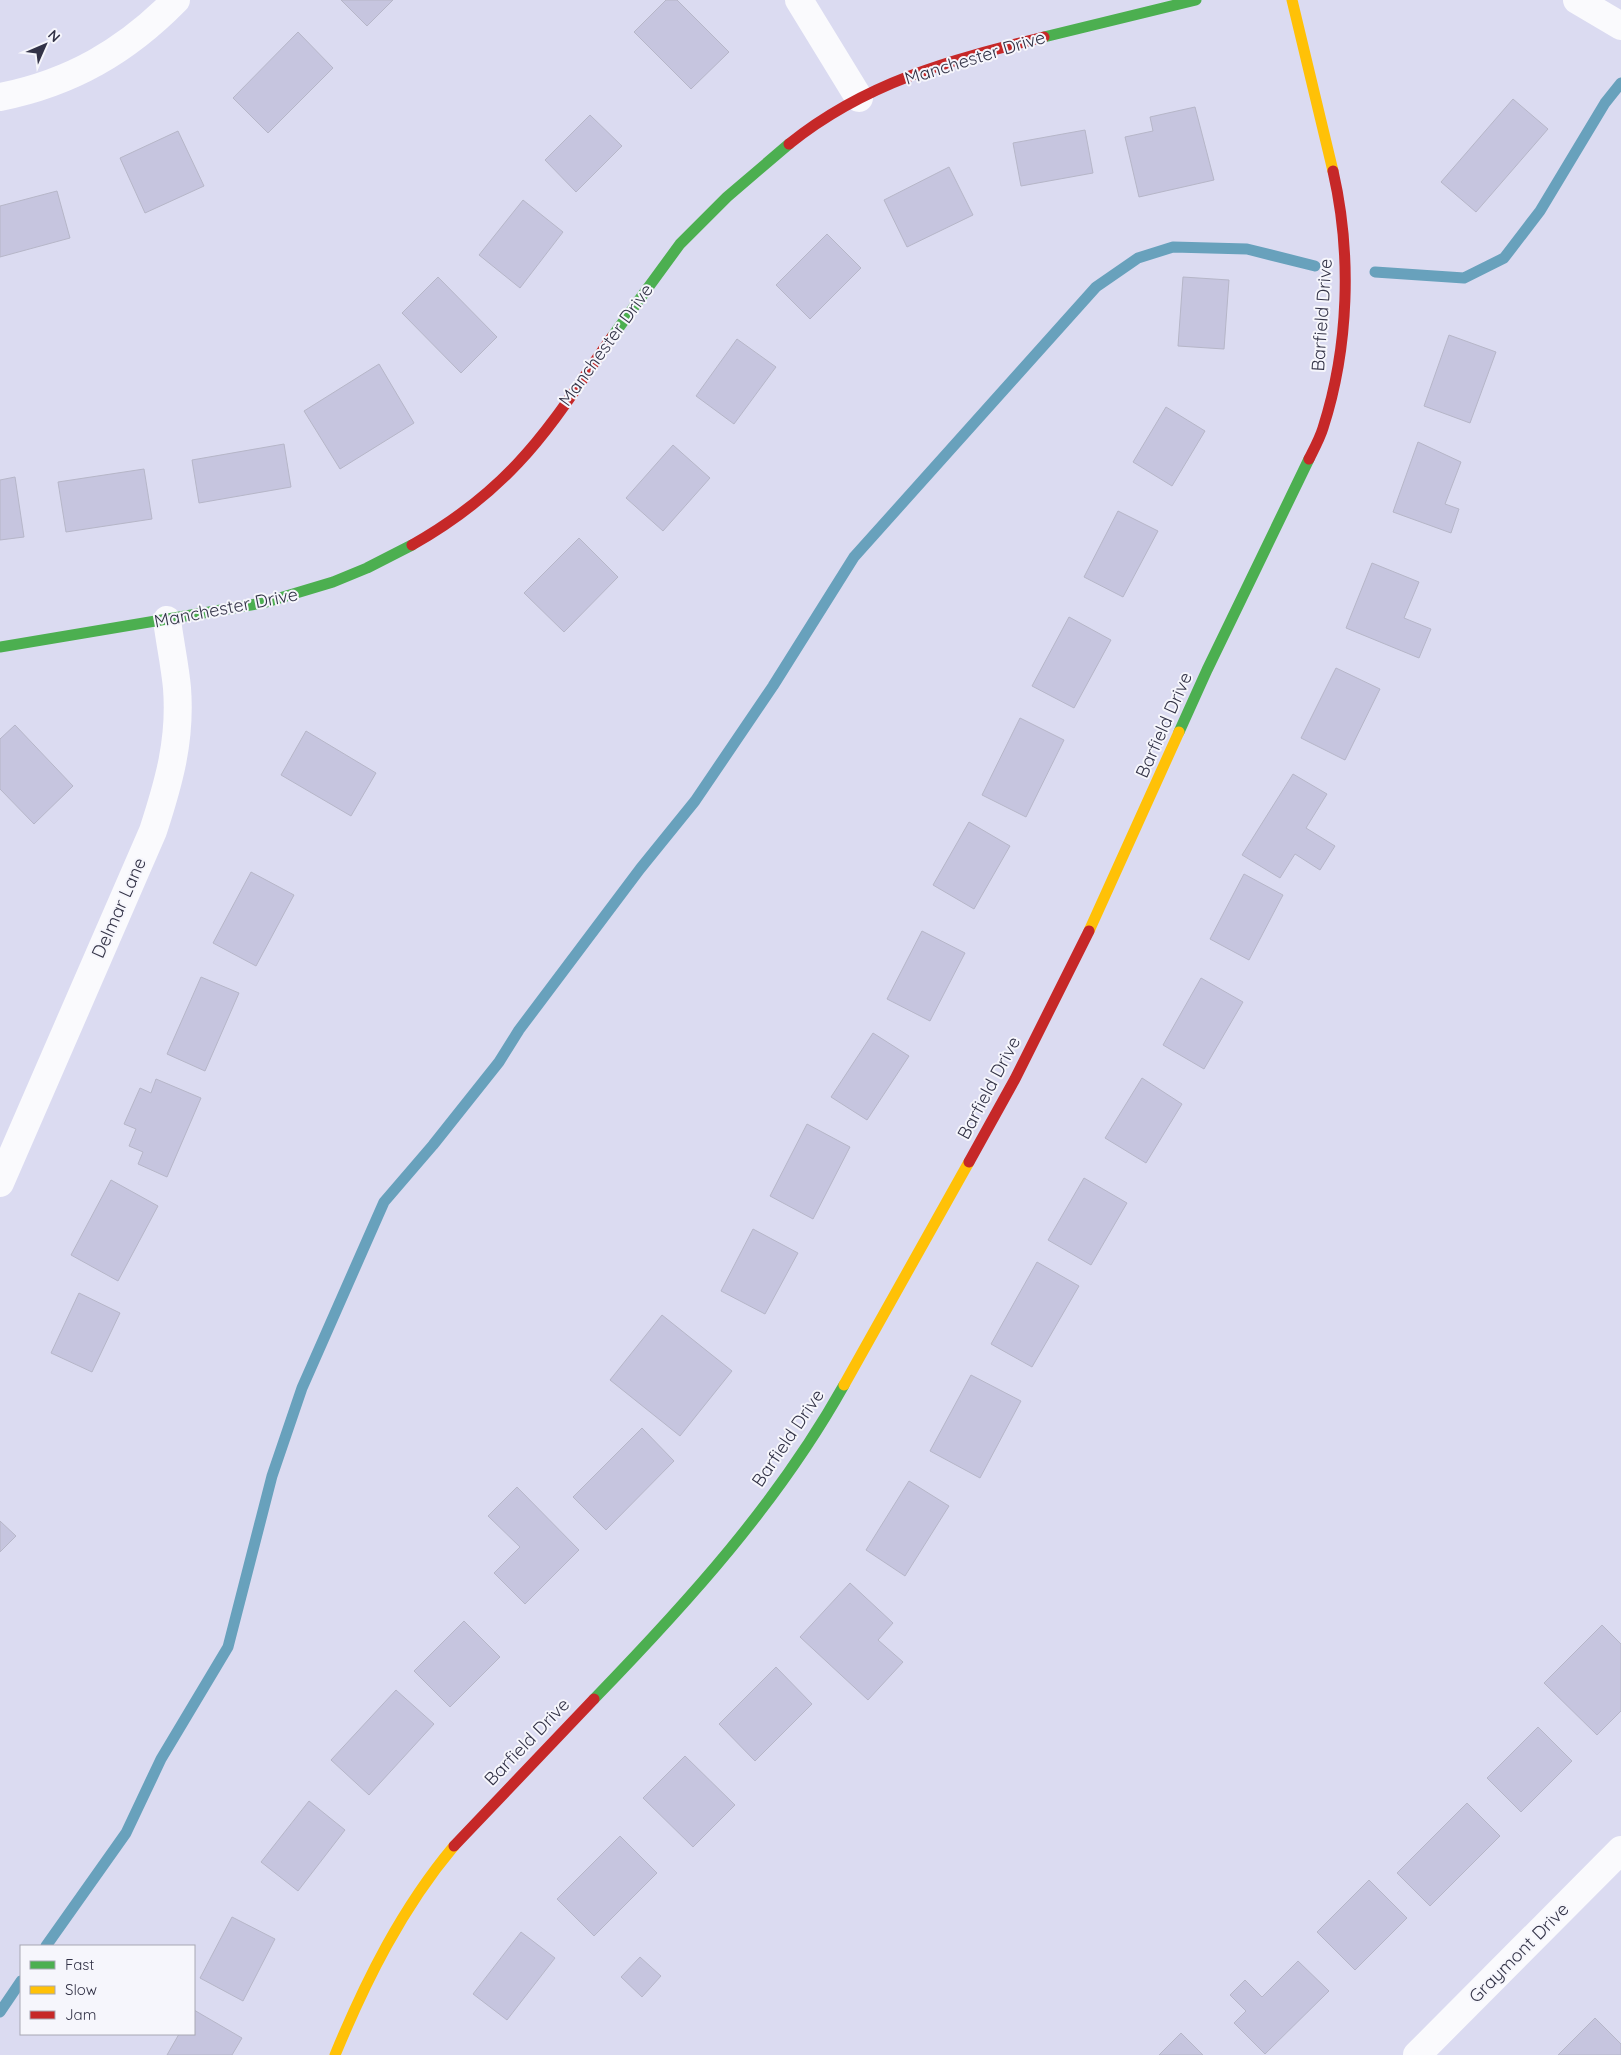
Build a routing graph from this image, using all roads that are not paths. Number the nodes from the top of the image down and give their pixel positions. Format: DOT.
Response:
graph roads {
  1 [pos="176,0"];
  2 [pos="799,0"];
  3 [pos="1196,0"];
  4 [pos="1292,0"];
  5 [pos="1577,0"];
  6 [pos="1621,26"];
  7 [pos="0,97"];
  8 [pos="859,98"];
  9 [pos="166,620"];
  10 [pos="0,647"];
  11 [pos="0,1183"];
  12 [pos="1621,1850"];
  13 [pos="335,2055"];
  14 [pos="1417,2055"];
  1 -- 7 [label="street"];
  2 -- 8 [label="street"];
  3 -- 8 [label="street, Manchester Drive"];
  4 -- 13 [label="street, Barfield Drive"];
  5 -- 6 [label="street"];
  8 -- 9 [label="street, Manchester Drive"];
  9 -- 10 [label="street, Manchester Drive"];
  9 -- 11 [label="street, Delmar Lane"];
  12 -- 14 [label="street, Graymont Drive"];
}
